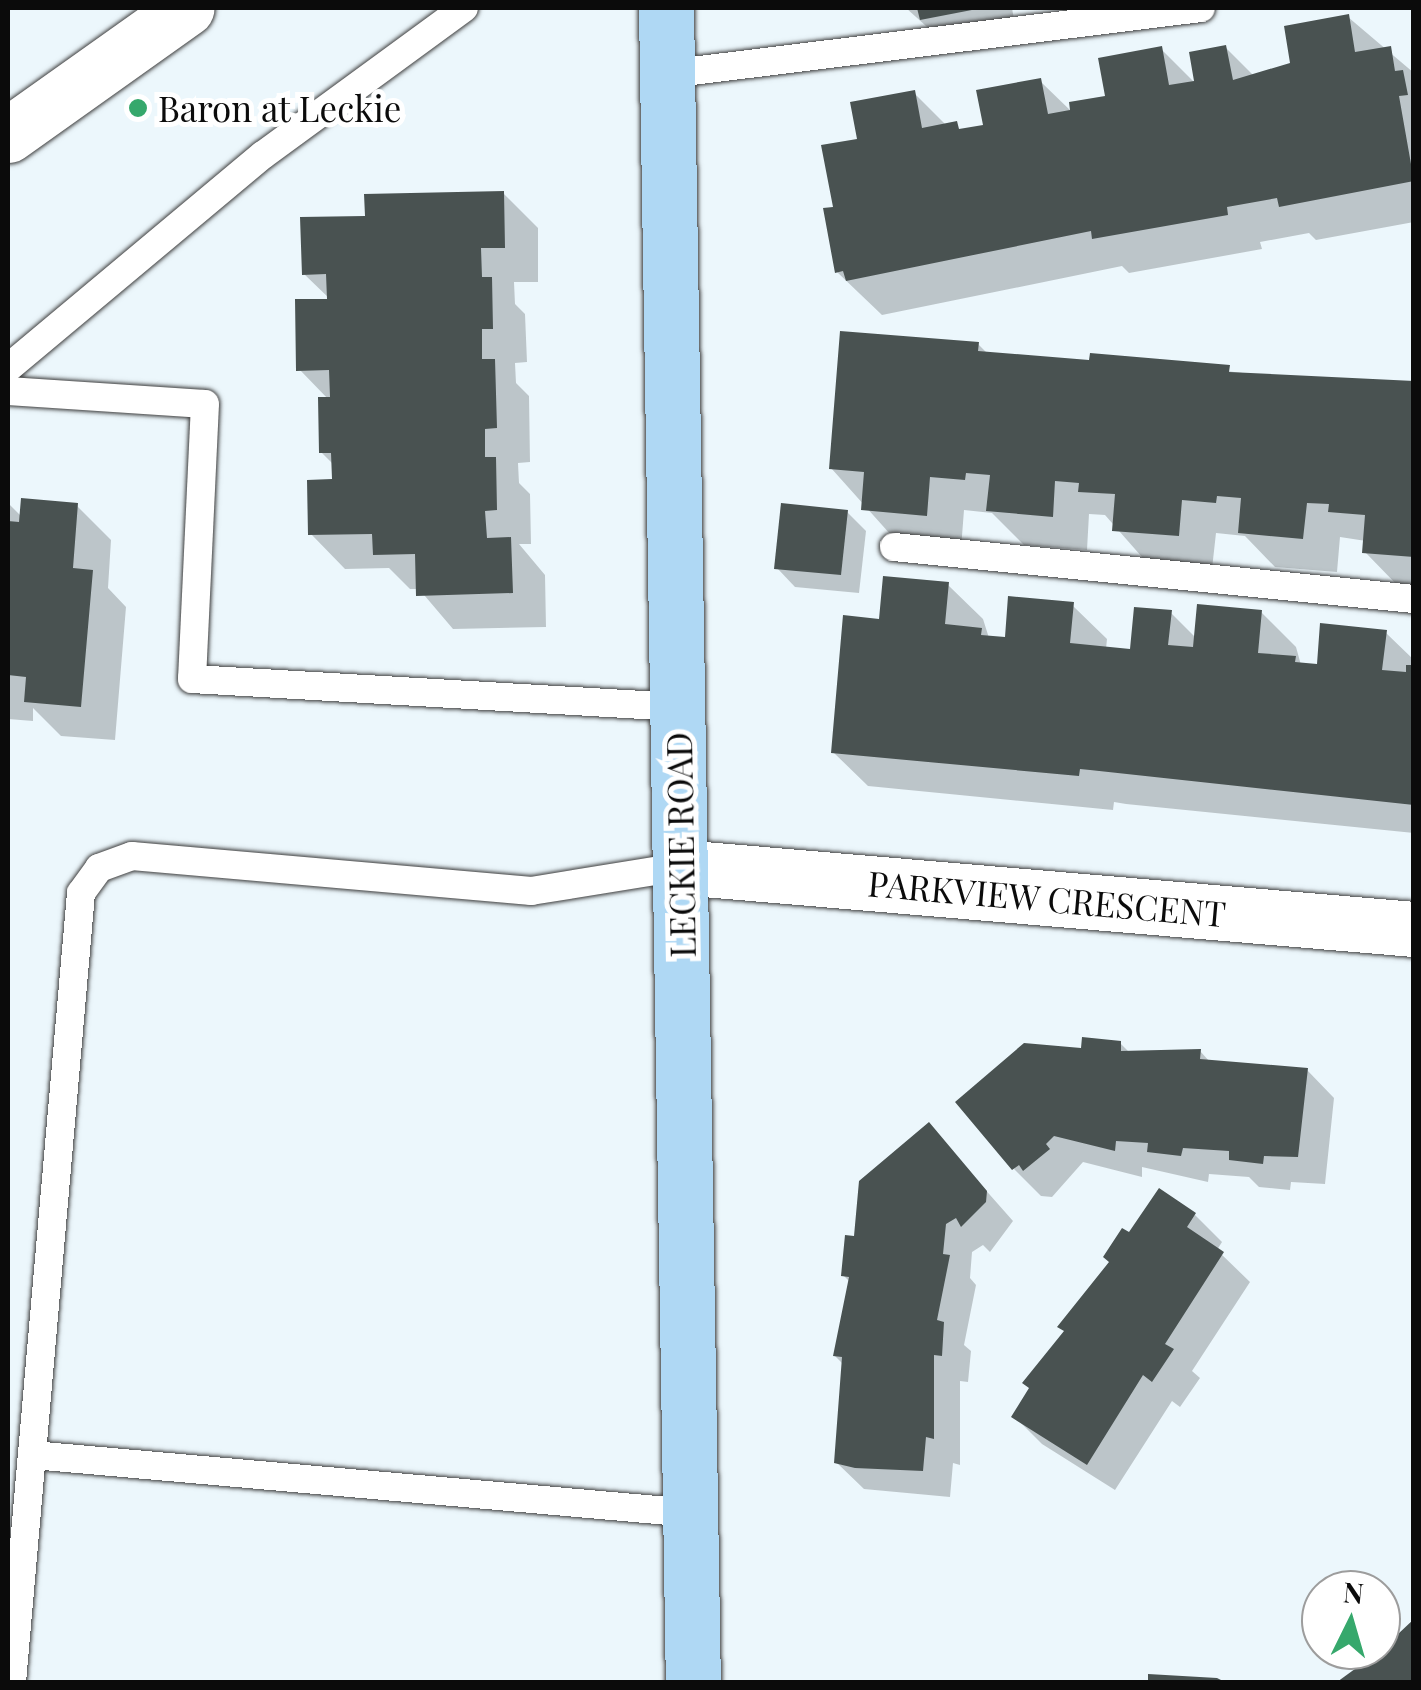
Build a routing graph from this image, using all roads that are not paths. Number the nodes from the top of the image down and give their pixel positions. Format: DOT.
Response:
graph roads {
  1 [pos="187,8"];
  2 [pos="464,8"];
  3 [pos="666,8"];
  4 [pos="1201,8"];
  5 [pos="668,74"];
  6 [pos="8,135"];
  7 [pos="8,368"];
  8 [pos="8,391"];
  9 [pos="894,547"];
  10 [pos="1414,599"];
  11 [pos="677,708"];
  12 [pos="680,867"];
  13 [pos="1414,929"];
  14 [pos="32,1456"];
  15 [pos="691,1513"];
  16 [pos="12,1682"];
  17 [pos="694,1682"];
  1 -- 6 [label="street"];
  2 -- 7 [label="lane"];
  3 -- 5 [label="main road, LECKIE ROAD"];
  4 -- 5 [label="lane"];
  5 -- 11 [label="main road, LECKIE ROAD"];
  8 -- 11 [label="lane"];
  9 -- 10 [label="lane"];
  11 -- 12 [label="main road, LECKIE ROAD"];
  12 -- 13 [label="street, PARKVIEW CRESCENT"];
  12 -- 14 [label="lane"];
  12 -- 15 [label="main road, LECKIE ROAD"];
  14 -- 15 [label="lane"];
  14 -- 16 [label="lane"];
  15 -- 17 [label="main road, LECKIE ROAD"];
}
